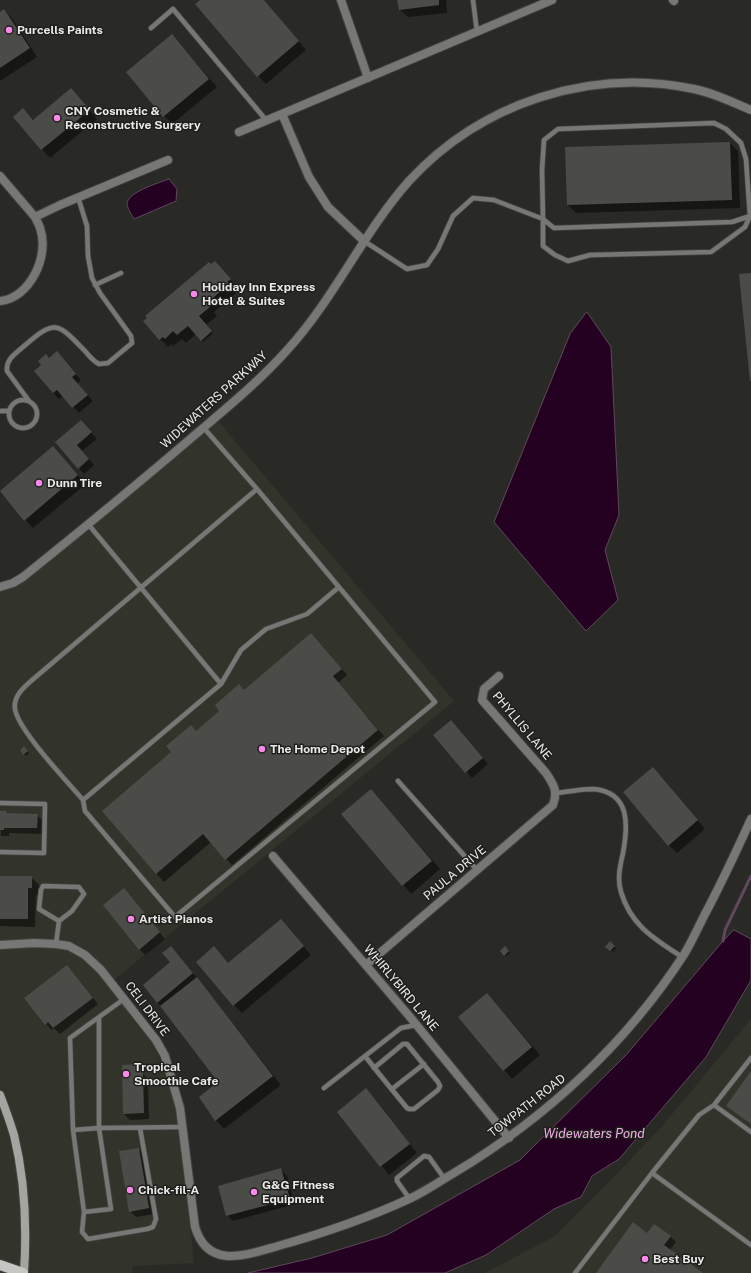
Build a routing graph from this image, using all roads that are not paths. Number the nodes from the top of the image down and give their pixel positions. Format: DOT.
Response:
graph roads {
  1 [pos="341,0"];
  2 [pos="473,0"];
  3 [pos="552,0"];
  4 [pos="151,28"];
  5 [pos="477,32"];
  6 [pos="368,78"];
  7 [pos="751,110"];
  8 [pos="282,114"];
  9 [pos="266,120"];
  10 [pos="239,132"];
  11 [pos="168,160"];
  12 [pos="0,176"];
  13 [pos="78,197"];
  14 [pos="750,216"];
  15 [pos="35,217"];
  16 [pos="543,219"];
  17 [pos="364,241"];
  18 [pos="121,273"];
  19 [pos="95,285"];
  20 [pos="0,301"];
  21 [pos="28,401"];
  22 [pos="9,410"];
  23 [pos="0,411"];
  24 [pos="203,428"];
  25 [pos="257,489"];
  26 [pos="88,524"];
  27 [pos="0,587"];
  28 [pos="339,587"];
  29 [pos="141,589"];
  30 [pos="499,676"];
  31 [pos="222,684"];
  32 [pos="398,781"];
  33 [pos="557,794"];
  34 [pos="83,800"];
  35 [pos="0,803"];
  36 [pos="751,820"];
  37 [pos="0,852"];
  38 [pos="273,856"];
  39 [pos="477,870"];
  40 [pos="59,921"];
  41 [pos="56,944"];
  42 [pos="0,945"];
  43 [pos="682,957"];
  44 [pos="366,965"];
  45 [pos="124,999"];
  46 [pos="99,1017"];
  47 [pos="416,1025"];
  48 [pos="365,1056"];
  49 [pos="751,1058"];
  50 [pos="424,1064"];
  51 [pos="374,1068"];
  52 [pos="324,1088"];
  53 [pos="392,1089"];
  54 [pos="0,1094"];
  55 [pos="714,1105"];
  56 [pos="182,1127"];
  57 [pos="99,1128"];
  58 [pos="140,1128"];
  59 [pos="73,1130"];
  60 [pos="751,1132"];
  61 [pos="509,1138"];
  62 [pos="652,1173"];
  63 [pos="444,1178"];
  64 [pos="409,1198"];
  65 [pos="84,1212"];
  66 [pos="202,1243"];
  67 [pos="751,1245"];
  68 [pos="0,1265"];
  69 [pos="24,1273"];
  70 [pos="575,1273"];
  1 -- 6 [label="street"];
  2 -- 5 [label="lane"];
  3 -- 5 [label="street"];
  4 -- 9 [label="lane"];
  5 -- 6 [label="street"];
  6 -- 8 [label="street"];
  7 -- 17 [label="street, WIDEWATERS PARKWAY"];
  8 -- 9 [label="street"];
  8 -- 17 [label="street"];
  9 -- 10 [label="street"];
  11 -- 13 [label="street"];
  12 -- 15 [label="street"];
  13 -- 15 [label="street"];
  13 -- 19 [label="lane"];
  14 -- 16 [label="lane"];
  14 -- 16 [label="lane"];
  14 -- 16 [label="lane"];
  15 -- 20 [label="street"];
  16 -- 17 [label="lane"];
  17 -- 24 [label="street, WIDEWATERS PARKWAY"];
  18 -- 19 [label="lane"];
  19 -- 21 [label="lane"];
  21 -- 22 [label="lane"];
  21 -- 22 [label="lane"];
  22 -- 23 [label="lane"];
  24 -- 25 [label="lane"];
  24 -- 26 [label="street, WIDEWATERS PARKWAY"];
  25 -- 28 [label="lane"];
  25 -- 29 [label="lane"];
  26 -- 27 [label="street, WIDEWATERS PARKWAY"];
  26 -- 29 [label="lane"];
  28 -- 31 [label="lane"];
  28 -- 34 [label="lane"];
  29 -- 31 [label="lane"];
  29 -- 34 [label="lane"];
  30 -- 33 [label="street, PHYLLIS LANE"];
  31 -- 34 [label="lane"];
  32 -- 39 [label="lane"];
  33 -- 39 [label="street, PAULA DRIVE"];
  33 -- 43 [label="lane"];
  35 -- 37 [label="lane"];
  36 -- 43 [label="street, TOWPATH ROAD"];
  38 -- 44 [label="street, WHIRLYBIRD LANE"];
  39 -- 44 [label="street, PAULA DRIVE"];
  40 -- 40 [label="lane"];
  40 -- 41 [label="lane"];
  41 -- 42 [label="street, CELI DRIVE"];
  41 -- 45 [label="street, CELI DRIVE"];
  43 -- 61 [label="street, TOWPATH ROAD"];
  44 -- 47 [label="street, WHIRLYBIRD LANE"];
  45 -- 46 [label="lane"];
  45 -- 56 [label="street, CELI DRIVE"];
  46 -- 57 [label="lane"];
  46 -- 59 [label="lane"];
  47 -- 48 [label="lane"];
  47 -- 61 [label="street, WHIRLYBIRD LANE"];
  48 -- 51 [label="lane"];
  48 -- 52 [label="lane"];
  49 -- 55 [label="lane"];
  50 -- 51 [label="lane"];
  50 -- 53 [label="lane"];
  50 -- 53 [label="lane"];
  51 -- 53 [label="lane"];
  54 -- 69 [label="main road"];
  55 -- 60 [label="lane"];
  55 -- 62 [label="lane"];
  56 -- 58 [label="lane"];
  56 -- 66 [label="street, CELI DRIVE"];
  57 -- 58 [label="lane"];
  57 -- 59 [label="lane"];
  57 -- 65 [label="lane"];
  58 -- 65 [label="lane"];
  59 -- 65 [label="lane"];
  61 -- 63 [label="street, TOWPATH ROAD"];
  62 -- 67 [label="lane"];
  62 -- 70 [label="lane"];
  63 -- 64 [label="street, TOWPATH ROAD"];
  63 -- 64 [label="lane"];
  64 -- 66 [label="street, TOWPATH ROAD"];
  68 -- 69 [label="main road"];
}
